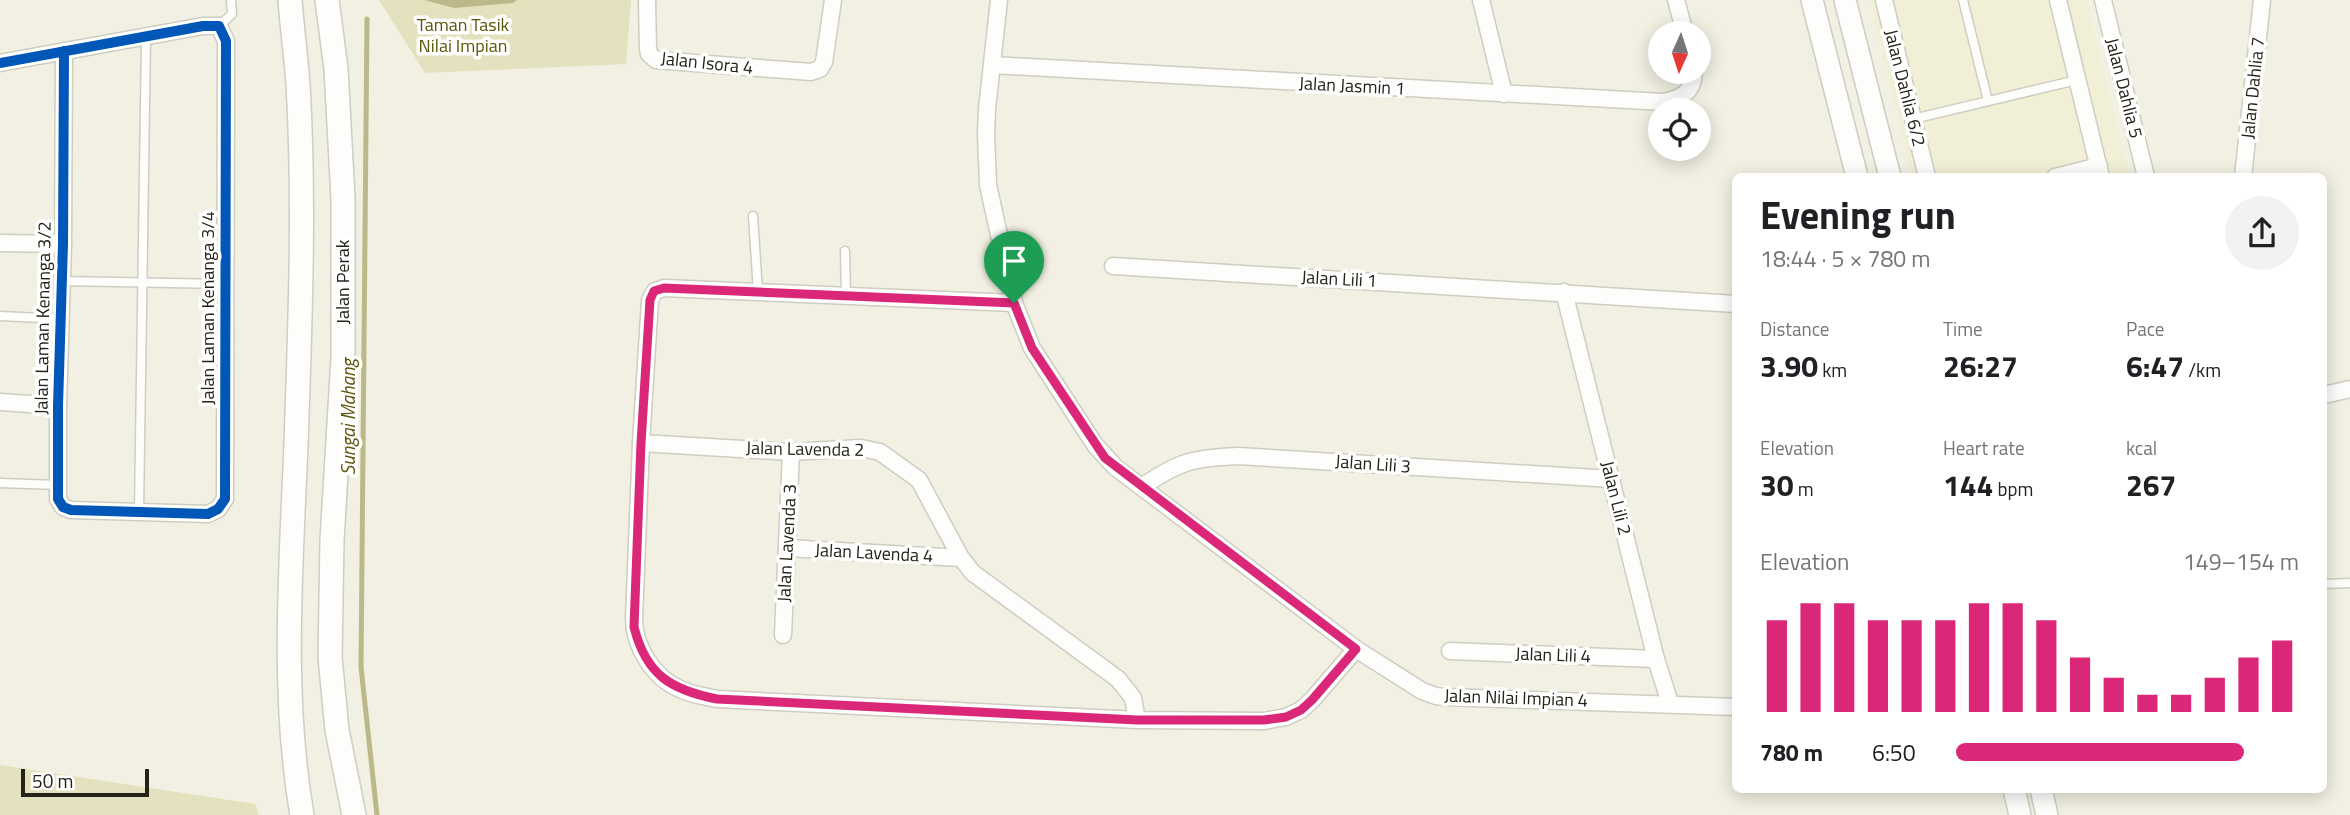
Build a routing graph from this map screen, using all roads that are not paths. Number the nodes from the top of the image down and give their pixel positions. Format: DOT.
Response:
graph roads {
  1 [pos="231,0"];
  2 [pos="290,0"];
  3 [pos="327,0"];
  4 [pos="647,0"];
  5 [pos="833,0"];
  6 [pos="999,0"];
  7 [pos="1481,0"];
  8 [pos="1676,0"];
  9 [pos="1812,0"];
  10 [pos="1845,0"];
  11 [pos="1884,0"];
  12 [pos="1963,0"];
  13 [pos="2058,0"];
  14 [pos="2102,0"];
  15 [pos="2262,0"];
  16 [pos="1682,21"];
  17 [pos="219,26"];
  18 [pos="146,37"];
  19 [pos="64,51"];
  20 [pos="0,63"];
  21 [pos="992,65"];
  22 [pos="2077,80"];
  23 [pos="1693,84"];
  24 [pos="1504,94"];
  25 [pos="1988,101"];
  26 [pos="1913,119"];
  27 [pos="2100,172"];
  28 [pos="1856,173"];
  29 [pos="1889,173"];
  30 [pos="1926,173"];
  31 [pos="2145,173"];
  32 [pos="2243,173"];
  33 [pos="753,216"];
  34 [pos="0,243"];
  35 [pos="63,244"];
  36 [pos="845,251"];
  37 [pos="1113,266"];
  38 [pos="61,281"];
  39 [pos="142,282"];
  40 [pos="225,284"];
  41 [pos="758,292"];
  42 [pos="1564,292"];
  43 [pos="846,296"];
  44 [pos="1014,303"];
  45 [pos="1732,304"];
  46 [pos="0,316"];
  47 [pos="61,319"];
  48 [pos="2350,389"];
  49 [pos="2327,394"];
  50 [pos="0,402"];
  51 [pos="58,406"];
  52 [pos="641,443"];
  53 [pos="791,452"];
  54 [pos="1612,479"];
  55 [pos="0,483"];
  56 [pos="59,485"];
  57 [pos="1142,487"];
  58 [pos="139,512"];
  59 [pos="787,548"];
  60 [pos="961,558"];
  61 [pos="2350,583"];
  62 [pos="2327,584"];
  63 [pos="783,635"];
  64 [pos="1356,649"];
  65 [pos="1450,651"];
  66 [pos="1656,659"];
  67 [pos="1670,703"];
  68 [pos="1732,707"];
  69 [pos="1137,720"];
  70 [pos="2015,793"];
  71 [pos="2042,793"];
  72 [pos="302,815"];
  73 [pos="354,815"];
  74 [pos="2020,815"];
  75 [pos="2047,815"];
  1 -- 17 [label="lane"];
  2 -- 72 [label="main road"];
  3 -- 73 [label="main road, Jalan Perak"];
  4 -- 5 [label="street, Jalan Isora 4"];
  6 -- 21 [label="street, Jalan Nilai Impian 4"];
  7 -- 24 [label="street"];
  8 -- 16 [label="street"];
  9 -- 28 [label="street"];
  10 -- 29 [label="street"];
  11 -- 26 [label="street, Jalan Dahlia 6/2"];
  12 -- 25 [label="lane"];
  13 -- 22 [label="street"];
  14 -- 31 [label="street, Jalan Dahlia 5"];
  15 -- 32 [label="street, Jalan Dahlia 7"];
  17 -- 18 [label="street"];
  17 -- 40 [label="street, Jalan Laman Kenanga 3/4"];
  18 -- 19 [label="street"];
  18 -- 39 [label="lane"];
  19 -- 20 [label="street"];
  19 -- 35 [label="street, Jalan Laman Kenanga 3/2"];
  21 -- 24 [label="street, Jalan Jasmin 1"];
  21 -- 44 [label="street, Jalan Nilai Impian 4"];
  22 -- 25 [label="lane"];
  22 -- 27 [label="street"];
  23 -- 24 [label="street, Jalan Jasmin 1"];
  25 -- 26 [label="lane"];
  26 -- 30 [label="street, Jalan Dahlia 6/2"];
  33 -- 41 [label="lane"];
  34 -- 35 [label="street"];
  35 -- 38 [label="street, Jalan Laman Kenanga 3/2"];
  36 -- 43 [label="lane"];
  37 -- 42 [label="street, Jalan Lili 1"];
  38 -- 39 [label="lane"];
  38 -- 47 [label="street, Jalan Laman Kenanga 3/2"];
  39 -- 40 [label="lane"];
  39 -- 58 [label="lane"];
  40 -- 58 [label="street, Jalan Laman Kenanga 3/4"];
  41 -- 43 [label="street"];
  41 -- 52 [label="street"];
  42 -- 45 [label="street, Jalan Lili 1"];
  42 -- 54 [label="street, Jalan Lili 2"];
  43 -- 44 [label="street"];
  44 -- 57 [label="street, Jalan Nilai Impian 4"];
  46 -- 47 [label="lane"];
  47 -- 51 [label="street, Jalan Laman Kenanga 3/2"];
  48 -- 49 [label="street"];
  50 -- 51 [label="street"];
  51 -- 56 [label="street, Jalan Laman Kenanga 3/2"];
  52 -- 53 [label="street, Jalan Lavenda 2"];
  52 -- 69 [label="street"];
  53 -- 59 [label="street, Jalan Lavenda 3"];
  53 -- 60 [label="street, Jalan Lavenda 2"];
  54 -- 57 [label="street, Jalan Lili 3"];
  54 -- 66 [label="street, Jalan Lili 2"];
  55 -- 56 [label="lane"];
  56 -- 58 [label="street"];
  57 -- 64 [label="street, Jalan Nilai Impian 4"];
  59 -- 60 [label="street, Jalan Lavenda 4"];
  59 -- 63 [label="street, Jalan Lavenda 3"];
  60 -- 69 [label="street, Jalan Lavenda 2"];
  61 -- 62 [label="lane"];
  64 -- 67 [label="street, Jalan Nilai Impian 4"];
  64 -- 69 [label="street"];
  65 -- 66 [label="street, Jalan Lili 4"];
  66 -- 67 [label="street, Jalan Lili 2"];
  67 -- 68 [label="street, Jalan Nilai Impian 4"];
  70 -- 74 [label="street"];
  71 -- 75 [label="street"];
}
